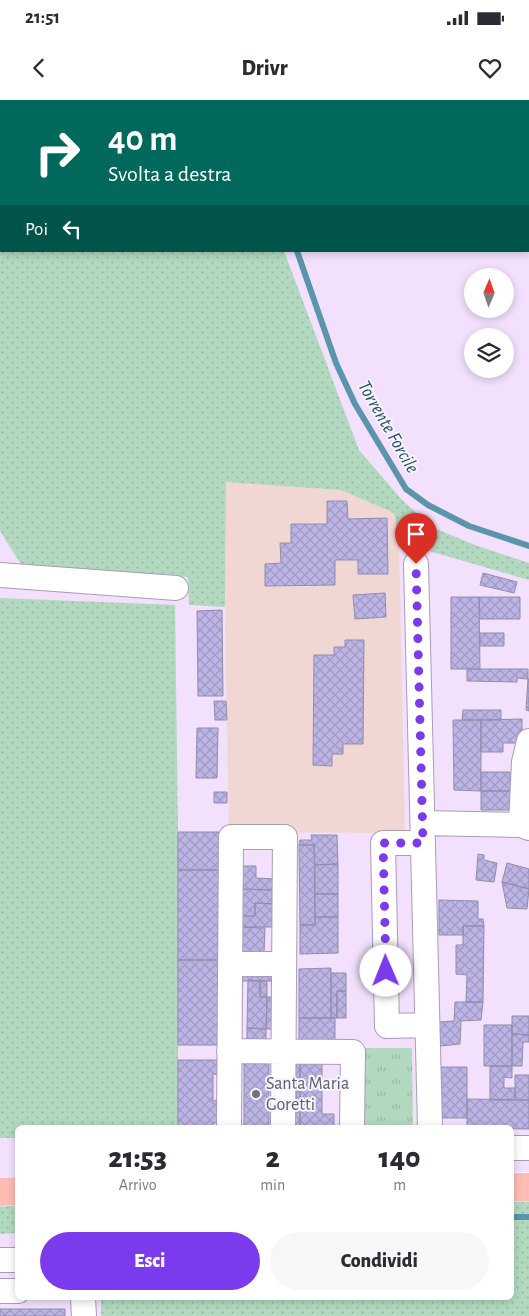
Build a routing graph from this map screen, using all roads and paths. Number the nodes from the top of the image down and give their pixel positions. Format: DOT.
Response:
graph roads {
  1 [pos="416,564"];
  2 [pos="0,576"];
  3 [pos="176,588"];
  4 [pos="529,741"];
  5 [pos="525,827"];
  6 [pos="423,833"];
  7 [pos="230,964"];
  8 [pos="284,964"];
  9 [pos="428,1025"];
  10 [pos="229,1051"];
  11 [pos="284,1051"];
  12 [pos="228,1125"];
  13 [pos="283,1125"];
  14 [pos="352,1125"];
  15 [pos="430,1125"];
  16 [pos="514,1148"];
  17 [pos="529,1148"];
  18 [pos="514,1187"];
  19 [pos="529,1187"];
  20 [pos="15,1191"];
  21 [pos="0,1192"];
  22 [pos="0,1260"];
  23 [pos="15,1260"];
  24 [pos="15,1290"];
  25 [pos="0,1291"];
  26 [pos="83,1300"];
  27 [pos="84,1316"];
  1 -- 6 [label="street"];
  2 -- 3 [label="street"];
  4 -- 5 [label="street"];
  5 -- 6 [label="street"];
  6 -- 9 [label="street"];
  6 -- 9 [label="street"];
  7 -- 8 [label="street"];
  7 -- 8 [label="street"];
  7 -- 10 [label="street"];
  8 -- 11 [label="street"];
  9 -- 15 [label="street"];
  10 -- 11 [label="street"];
  10 -- 12 [label="street"];
  11 -- 13 [label="street"];
  11 -- 14 [label="street"];
  16 -- 17 [label="street"];
  18 -- 19 [label="main road"];
  20 -- 21 [label="main road"];
  22 -- 23 [label="street"];
  24 -- 25 [label="street"];
  26 -- 27 [label="street"];
}
